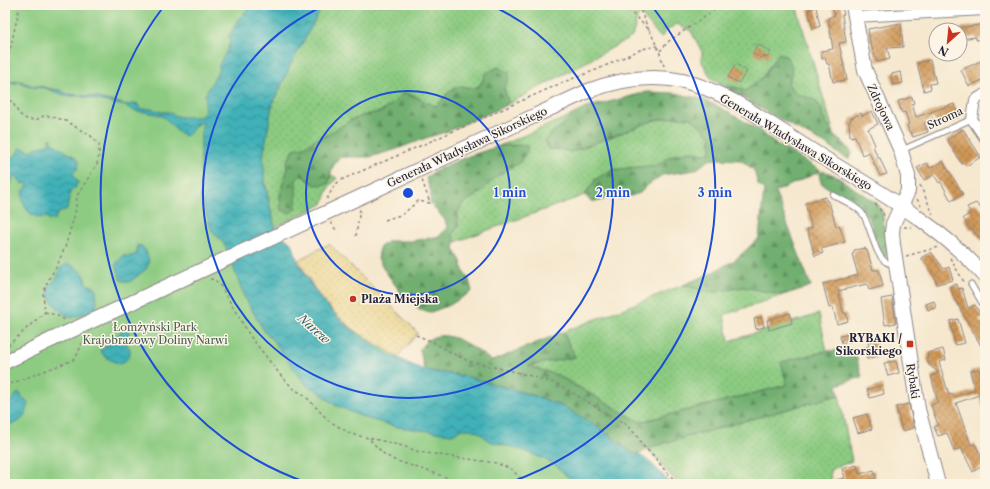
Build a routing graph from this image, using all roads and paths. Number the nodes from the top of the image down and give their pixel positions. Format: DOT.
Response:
graph roads {
  1 [pos="20,5"];
  2 [pos="624,5"];
  3 [pos="638,5"];
  4 [pos="722,5"];
  5 [pos="985,10"];
  6 [pos="854,11"];
  7 [pos="650,32"];
  8 [pos="657,46"];
  9 [pos="659,51"];
  10 [pos="5,72"];
  11 [pos="663,78"];
  12 [pos="985,94"];
  13 [pos="5,96"];
  14 [pos="972,118"];
  15 [pos="985,138"];
  16 [pos="901,151"];
  17 [pos="418,169"];
  18 [pos="918,180"];
  19 [pos="833,195"];
  20 [pos="326,202"];
  21 [pos="875,204"];
  22 [pos="360,206"];
  23 [pos="901,206"];
  24 [pos="882,207"];
  25 [pos="935,216"];
  26 [pos="385,220"];
  27 [pos="330,221"];
  28 [pos="894,223"];
  29 [pos="914,227"];
  30 [pos="337,232"];
  31 [pos="356,236"];
  32 [pos="934,242"];
  33 [pos="939,247"];
  34 [pos="942,250"];
  35 [pos="948,255"];
  36 [pos="897,261"];
  37 [pos="985,276"];
  38 [pos="208,278"];
  39 [pos="969,285"];
  40 [pos="985,308"];
  41 [pos="87,335"];
  42 [pos="416,335"];
  43 [pos="5,348"];
  44 [pos="5,362"];
  45 [pos="5,386"];
  46 [pos="368,438"];
  47 [pos="460,484"];
  48 [pos="527,484"];
  49 [pos="678,484"];
  50 [pos="938,484"];
  1 -- 10 [label="path"];
  2 -- 7 [label="path"];
  3 -- 7 [label="path"];
  4 -- 9 [label="path"];
  5 -- 6 [label="street"];
  6 -- 16 [label="street, Zdrojowa"];
  7 -- 8 [label="path"];
  8 -- 9 [label="path"];
  8 -- 20 [label="path"];
  9 -- 11 [label="path"];
  11 -- 17 [label="street, Generała Władysława Sikorskiego"];
  11 -- 23 [label="street, Generała Władysława Sikorskiego"];
  12 -- 14 [label="street, Stroma"];
  13 -- 43 [label="path"];
  14 -- 15 [label="street"];
  14 -- 16 [label="lane, Stroma"];
  16 -- 23 [label="street, Zdrojowa"];
  17 -- 26 [label="path"];
  17 -- 44 [label="street, Generała Władysława Sikorskiego, bridge"];
  18 -- 25 [label="path"];
  19 -- 36 [label="lane"];
  21 -- 28 [label="path"];
  22 -- 31 [label="path"];
  23 -- 28 [label="street, Rybaki"];
  23 -- 37 [label="street, Generała Władysława Sikorskiego"];
  24 -- 28 [label="path"];
  27 -- 30 [label="path"];
  28 -- 29 [label="path"];
  28 -- 36 [label="street, Rybaki"];
  32 -- 33 [label="path"];
  33 -- 34 [label="path"];
  33 -- 36 [label="path"];
  35 -- 39 [label="path"];
  36 -- 50 [label="street, Rybaki"];
  38 -- 46 [label="path"];
  39 -- 40 [label="lane"];
  41 -- 45 [label="path"];
  42 -- 49 [label="path"];
  46 -- 47 [label="path"];
  46 -- 48 [label="path"];
}
